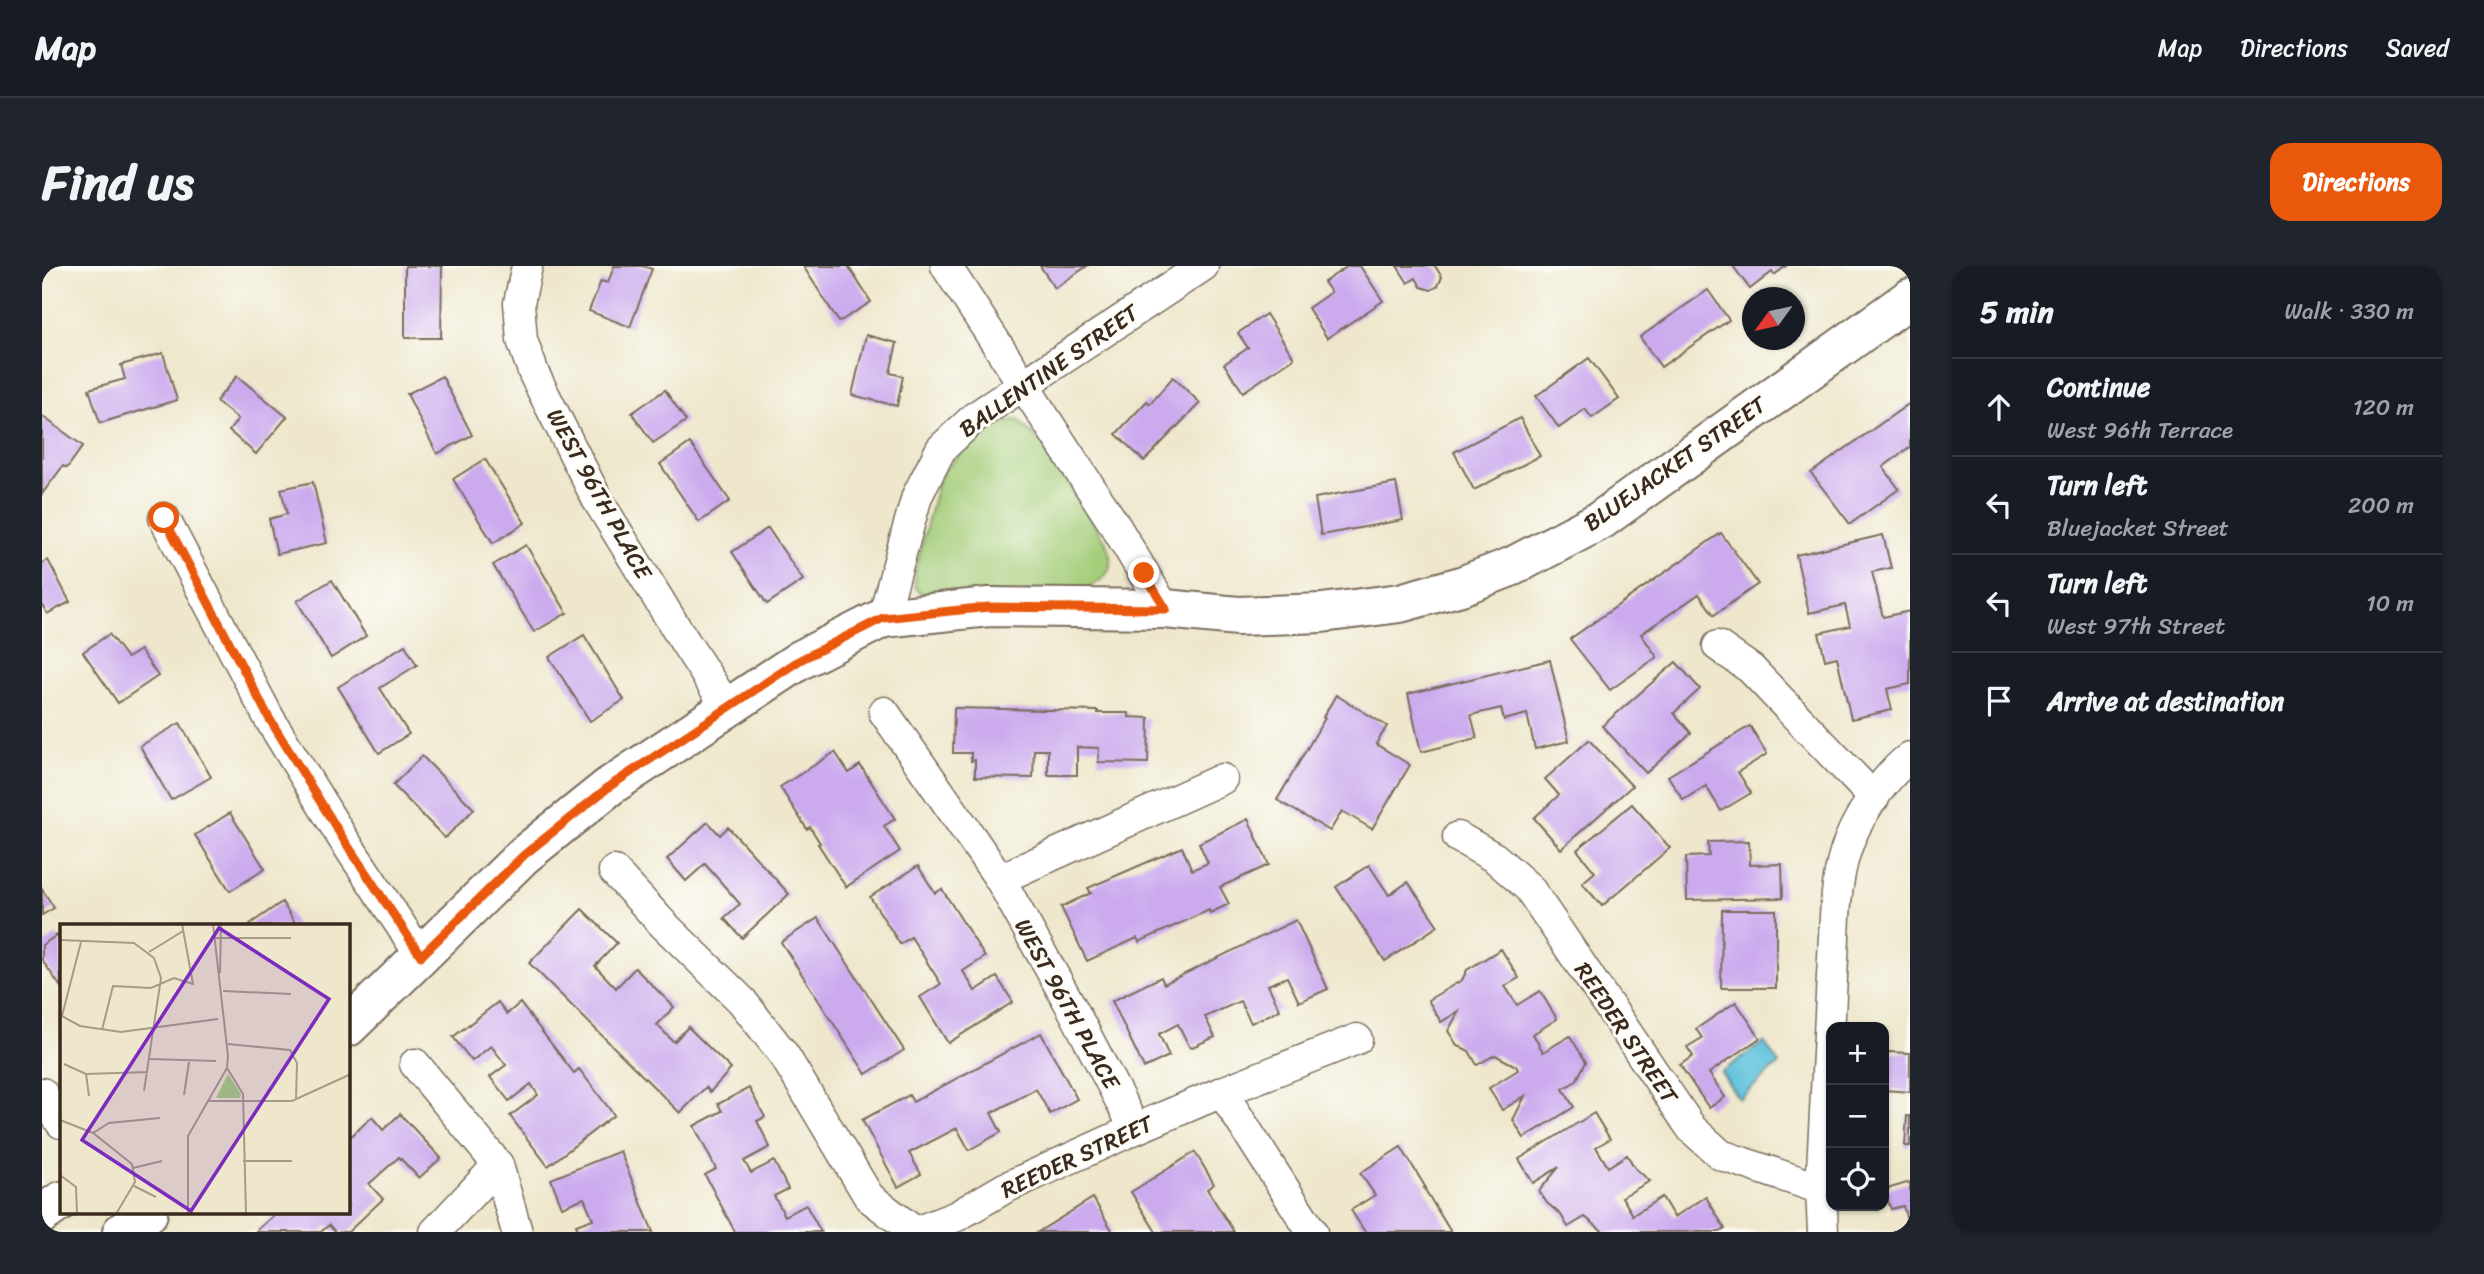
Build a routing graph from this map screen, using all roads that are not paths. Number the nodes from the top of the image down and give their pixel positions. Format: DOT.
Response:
graph roads {
  1 [pos="527,266"];
  2 [pos="946,266"];
  3 [pos="1203,266"];
  4 [pos="1910,298"];
  5 [pos="1023,384"];
  6 [pos="164,518"];
  7 [pos="1166,609"];
  8 [pos="883,618"];
  9 [pos="1718,646"];
  10 [pos="727,707"];
  11 [pos="884,712"];
  12 [pos="1910,757"];
  13 [pos="1222,779"];
  14 [pos="1874,798"];
  15 [pos="1458,837"];
  16 [pos="614,871"];
  17 [pos="1000,879"];
  18 [pos="421,956"];
  19 [pos="350,1025"];
  20 [pos="1357,1039"];
  21 [pos="415,1064"];
  22 [pos="1222,1092"];
  23 [pos="42,1093"];
  24 [pos="60,1121"];
  25 [pos="1135,1129"];
  26 [pos="498,1165"];
  27 [pos="1821,1189"];
  28 [pos="60,1202"];
  29 [pos="42,1214"];
  30 [pos="435,1232"];
  31 [pos="517,1232"];
  32 [pos="916,1232"];
  33 [pos="1312,1232"];
  34 [pos="1823,1232"];
  1 -- 10 [label="street, WEST 96TH PLACE"];
  2 -- 5 [label="street"];
  3 -- 5 [label="street, BALLENTINE STREET"];
  4 -- 7 [label="street, BLUEJACKET STREET"];
  5 -- 7 [label="street"];
  5 -- 8 [label="street, BALLENTINE STREET"];
  6 -- 18 [label="street"];
  7 -- 8 [label="street, BLUEJACKET STREET"];
  8 -- 10 [label="street, BLUEJACKET STREET"];
  9 -- 14 [label="street"];
  10 -- 18 [label="street, BLUEJACKET STREET"];
  11 -- 17 [label="street, WEST 96TH PLACE"];
  12 -- 14 [label="street"];
  13 -- 17 [label="street"];
  14 -- 27 [label="street"];
  15 -- 27 [label="street, REEDER STREET"];
  16 -- 32 [label="street"];
  17 -- 25 [label="street, WEST 96TH PLACE"];
  18 -- 19 [label="street, BLUEJACKET STREET"];
  20 -- 22 [label="street, REEDER STREET"];
  21 -- 26 [label="street"];
  22 -- 25 [label="street, REEDER STREET"];
  22 -- 33 [label="street"];
  23 -- 24 [label="street"];
  25 -- 32 [label="street, REEDER STREET"];
  26 -- 30 [label="street"];
  26 -- 31 [label="street"];
  27 -- 34 [label="street"];
  28 -- 29 [label="street"];
}
